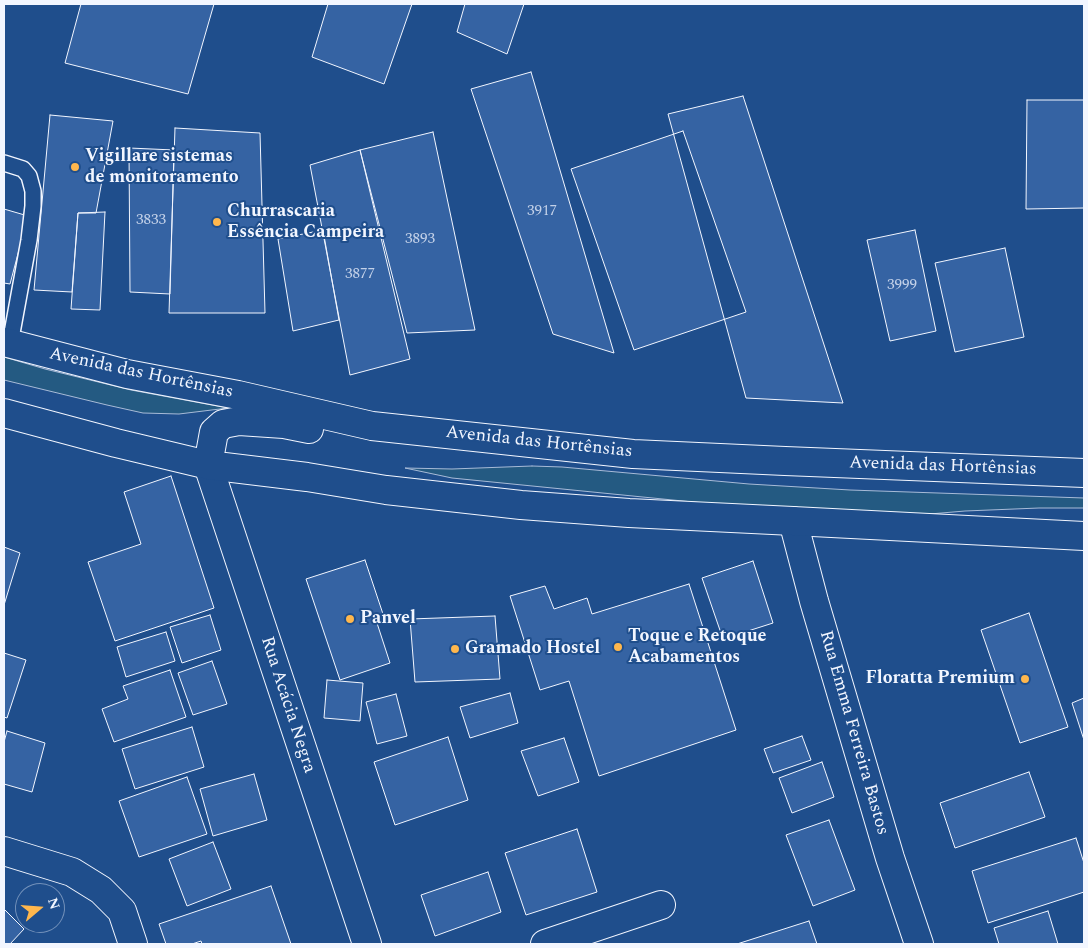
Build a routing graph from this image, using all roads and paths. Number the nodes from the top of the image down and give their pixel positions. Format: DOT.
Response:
graph roads {
  1 [pos="4,163"];
  2 [pos="7,343"];
  3 [pos="4,413"];
  4 [pos="536,443"];
  5 [pos="208,465"];
  6 [pos="1084,472"];
  7 [pos="793,520"];
  8 [pos="1084,536"];
  9 [pos="4,851"];
  10 [pos="661,904"];
  11 [pos="133,944"];
  12 [pos="367,944"];
  13 [pos="545,944"];
  14 [pos="920,944"];
  1 -- 2 [label="lane"];
  2 -- 4 [label="main road, Avenida das Hortênsias"];
  3 -- 5 [label="main road"];
  4 -- 5 [label="main road"];
  4 -- 6 [label="main road, Avenida das Hortênsias"];
  5 -- 7 [label="main road"];
  5 -- 12 [label="main road, Rua Acácia Negra"];
  7 -- 8 [label="main road"];
  7 -- 14 [label="main road, Rua Emma Ferreira Bastos"];
  9 -- 11 [label="main road"];
  10 -- 13 [label="main road"];
}
